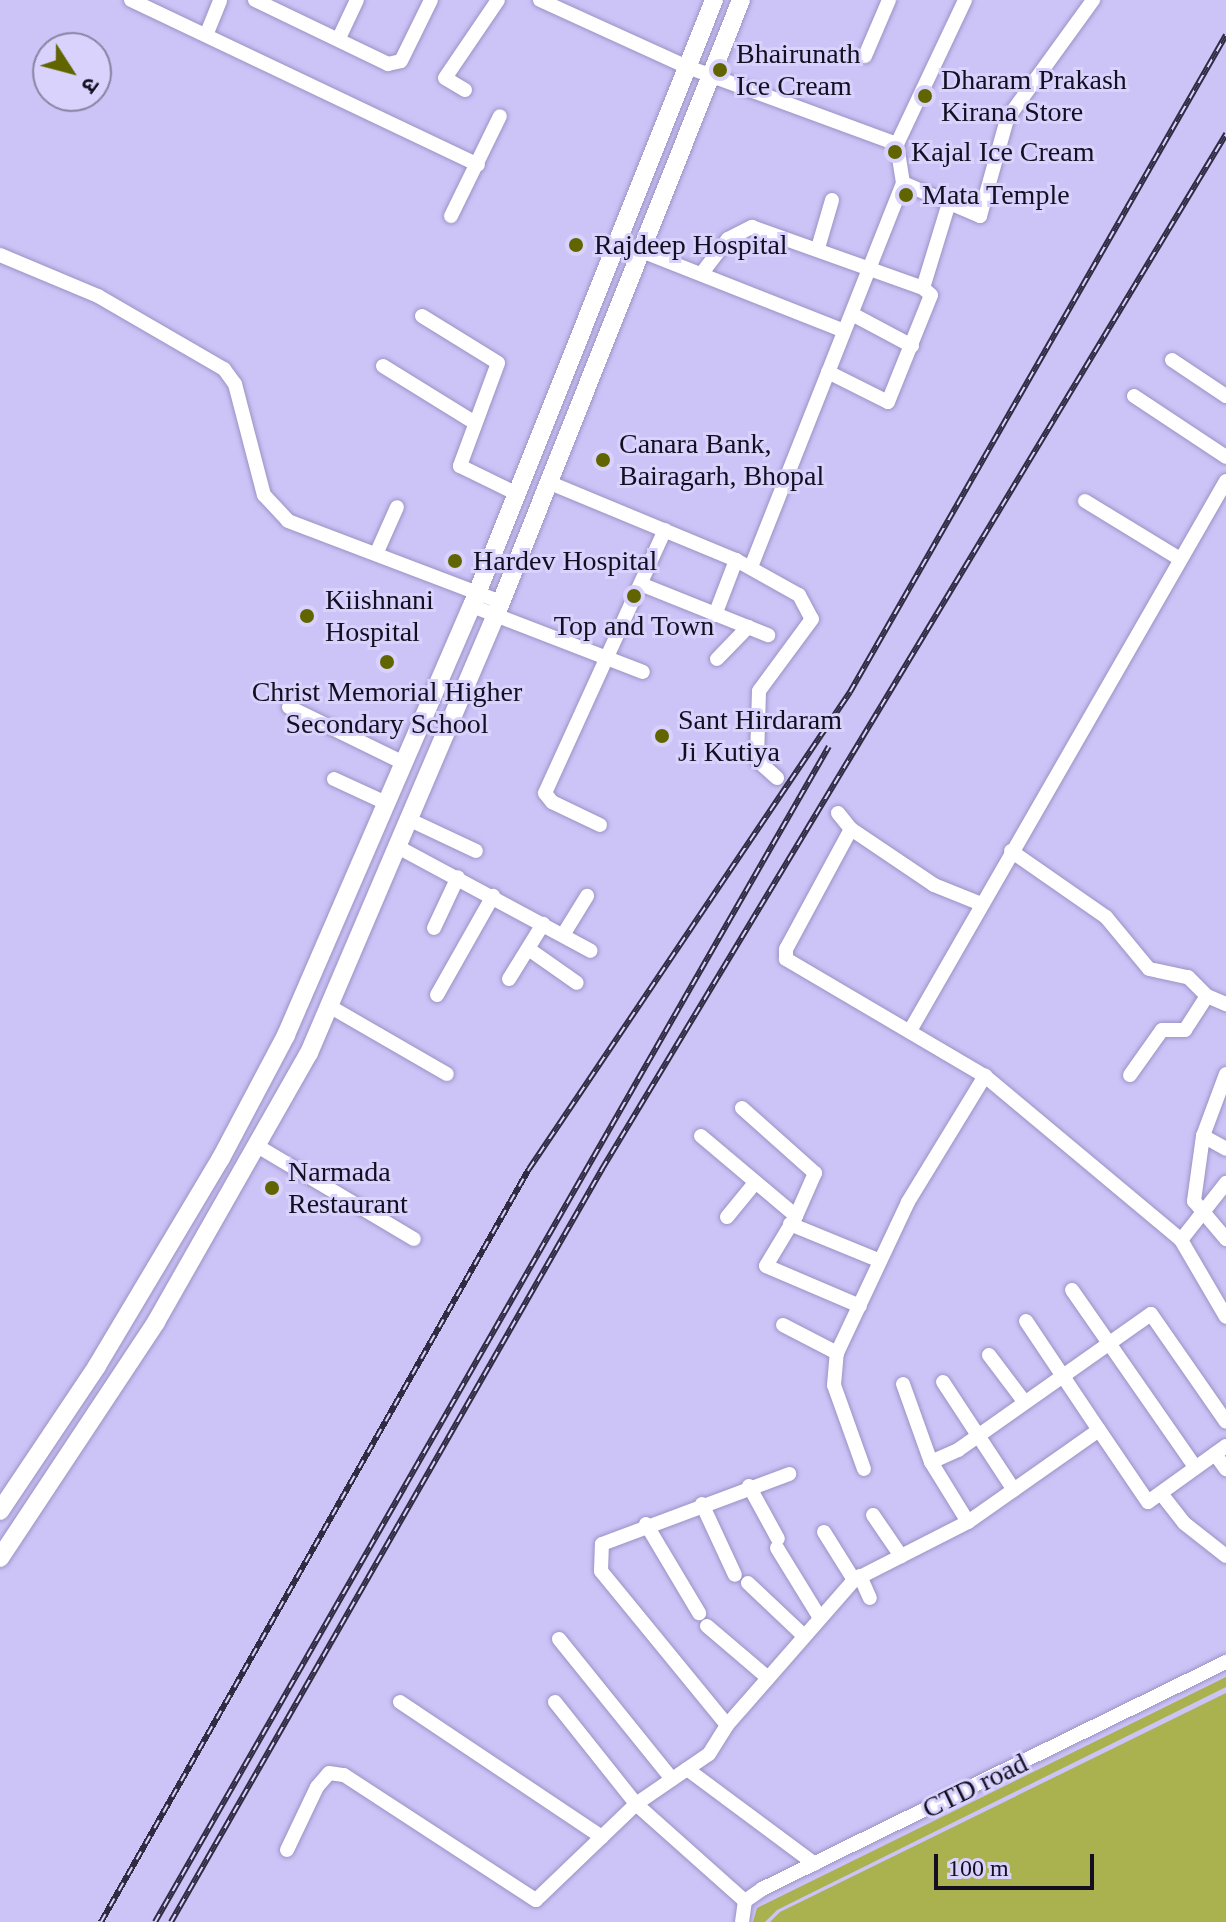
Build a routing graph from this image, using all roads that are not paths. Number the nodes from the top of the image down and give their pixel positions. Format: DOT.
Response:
graph roads {
  1 [pos="131,0"];
  2 [pos="220,0"];
  3 [pos="255,0"];
  4 [pos="357,0"];
  5 [pos="431,0"];
  6 [pos="498,0"];
  7 [pos="540,0"];
  8 [pos="714,0"];
  9 [pos="741,0"];
  10 [pos="889,0"];
  11 [pos="965,0"];
  12 [pos="1093,0"];
  13 [pos="290,6"];
  14 [pos="207,33"];
  15 [pos="339,38"];
  16 [pos="865,56"];
  17 [pos="685,66"];
  18 [pos="711,75"];
  19 [pos="465,90"];
  20 [pos="500,116"];
  21 [pos="897,144"];
  22 [pos="478,165"];
  23 [pos="903,183"];
  24 [pos="832,200"];
  25 [pos="949,203"];
  26 [pos="451,216"];
  27 [pos="818,248"];
  28 [pos="639,250"];
  29 [pos="0,255"];
  30 [pos="872,265"];
  31 [pos="702,273"];
  32 [pos="923,288"];
  33 [pos="852,314"];
  34 [pos="422,316"];
  35 [pos="842,330"];
  36 [pos="912,346"];
  37 [pos="1172,360"];
  38 [pos="383,366"];
  39 [pos="828,372"];
  40 [pos="1134,396"];
  41 [pos="1226,396"];
  42 [pos="472,421"];
  43 [pos="1226,457"];
  44 [pos="1226,481"];
  45 [pos="550,483"];
  46 [pos="515,493"];
  47 [pos="1085,501"];
  48 [pos="397,507"];
  49 [pos="665,530"];
  50 [pos="377,552"];
  51 [pos="1180,559"];
  52 [pos="736,560"];
  53 [pos="751,567"];
  54 [pos="643,585"];
  55 [pos="475,599"];
  56 [pos="498,609"];
  57 [pos="715,615"];
  58 [pos="748,627"];
  59 [pos="768,635"];
  60 [pos="608,657"];
  61 [pos="717,659"];
  62 [pos="643,672"];
  63 [pos="289,707"];
  64 [pos="404,763"];
  65 [pos="777,778"];
  66 [pos="334,779"];
  67 [pos="386,803"];
  68 [pos="838,813"];
  69 [pos="408,819"];
  70 [pos="600,825"];
  71 [pos="851,829"];
  72 [pos="396,846"];
  73 [pos="476,851"];
  74 [pos="1011,851"];
  75 [pos="458,877"];
  76 [pos="493,896"];
  77 [pos="587,896"];
  78 [pos="981,904"];
  79 [pos="543,924"];
  80 [pos="434,928"];
  81 [pos="563,935"];
  82 [pos="530,950"];
  83 [pos="591,951"];
  84 [pos="509,979"];
  85 [pos="577,983"];
  86 [pos="437,995"];
  87 [pos="1207,996"];
  88 [pos="1226,1004"];
  89 [pos="329,1006"];
  90 [pos="911,1029"];
  91 [pos="447,1074"];
  92 [pos="1226,1074"];
  93 [pos="1130,1075"];
  94 [pos="985,1076"];
  95 [pos="742,1108"];
  96 [pos="701,1136"];
  97 [pos="1203,1136"];
  98 [pos="259,1147"];
  99 [pos="1226,1149"];
  100 [pos="1226,1183"];
  101 [pos="754,1184"];
  102 [pos="1200,1214"];
  103 [pos="727,1217"];
  104 [pos="793,1220"];
  105 [pos="414,1239"];
  106 [pos="1226,1239"];
  107 [pos="1181,1240"];
  108 [pos="878,1260"];
  109 [pos="1072,1290"];
  110 [pos="860,1306"];
  111 [pos="1226,1317"];
  112 [pos="1026,1321"];
  113 [pos="783,1325"];
  114 [pos="1108,1341"];
  115 [pos="837,1353"];
  116 [pos="989,1355"];
  117 [pos="1062,1373"];
  118 [pos="943,1382"];
  119 [pos="903,1384"];
  120 [pos="1023,1400"];
  121 [pos="1226,1422"];
  122 [pos="1099,1430"];
  123 [pos="980,1435"];
  124 [pos="1220,1450"];
  125 [pos="931,1462"];
  126 [pos="1195,1467"];
  127 [pos="864,1469"];
  128 [pos="1226,1469"];
  129 [pos="789,1474"];
  130 [pos="749,1486"];
  131 [pos="1014,1490"];
  132 [pos="1163,1496"];
  133 [pos="702,1504"];
  134 [pos="0,1511"];
  135 [pos="873,1515"];
  136 [pos="968,1522"];
  137 [pos="646,1524"];
  138 [pos="824,1532"];
  139 [pos="901,1556"];
  140 [pos="1226,1556"];
  141 [pos="0,1558"];
  142 [pos="857,1578"];
  143 [pos="870,1598"];
  144 [pos="820,1618"];
  145 [pos="804,1636"];
  146 [pos="559,1639"];
  147 [pos="1226,1662"];
  148 [pos="768,1678"];
  149 [pos="400,1702"];
  150 [pos="555,1702"];
  151 [pos="727,1725"];
  152 [pos="687,1769"];
  153 [pos="672,1779"];
  154 [pos="636,1804"];
  155 [pos="602,1837"];
  156 [pos="287,1850"];
  157 [pos="815,1864"];
  158 [pos="745,1901"];
  159 [pos="742,1922"];
  1 -- 14 [label="street"];
  2 -- 14 [label="street"];
  3 -- 13 [label="street"];
  4 -- 15 [label="street"];
  5 -- 15 [label="street"];
  6 -- 19 [label="street"];
  7 -- 17 [label="street"];
  8 -- 17 [label="main road"];
  9 -- 18 [label="main road"];
  10 -- 16 [label="street"];
  11 -- 21 [label="street"];
  12 -- 25 [label="street"];
  13 -- 15 [label="street"];
  14 -- 22 [label="street"];
  17 -- 18 [label="street"];
  17 -- 46 [label="main road"];
  18 -- 21 [label="street"];
  18 -- 28 [label="main road"];
  20 -- 22 [label="street"];
  21 -- 23 [label="street"];
  22 -- 26 [label="street"];
  23 -- 25 [label="street"];
  23 -- 30 [label="street"];
  24 -- 27 [label="street"];
  25 -- 32 [label="street"];
  27 -- 30 [label="street"];
  27 -- 31 [label="street"];
  28 -- 31 [label="street"];
  28 -- 45 [label="main road"];
  29 -- 50 [label="street"];
  30 -- 32 [label="street"];
  30 -- 33 [label="street"];
  31 -- 35 [label="street"];
  32 -- 36 [label="street"];
  33 -- 35 [label="street"];
  33 -- 36 [label="street"];
  34 -- 42 [label="street"];
  35 -- 39 [label="street"];
  36 -- 39 [label="street"];
  37 -- 41 [label="street"];
  38 -- 42 [label="street"];
  39 -- 53 [label="street"];
  40 -- 43 [label="street"];
  42 -- 46 [label="street"];
  44 -- 51 [label="street"];
  45 -- 49 [label="street"];
  45 -- 56 [label="main road"];
  46 -- 55 [label="main road"];
  47 -- 51 [label="street"];
  48 -- 50 [label="street"];
  49 -- 52 [label="street"];
  49 -- 54 [label="street"];
  50 -- 55 [label="street"];
  51 -- 74 [label="street"];
  52 -- 53 [label="street"];
  52 -- 57 [label="street"];
  53 -- 65 [label="street"];
  54 -- 57 [label="street"];
  54 -- 60 [label="street"];
  55 -- 56 [label="street"];
  55 -- 64 [label="main road"];
  56 -- 60 [label="street"];
  56 -- 69 [label="main road"];
  57 -- 58 [label="street"];
  58 -- 59 [label="street"];
  58 -- 61 [label="street"];
  60 -- 62 [label="street"];
  60 -- 70 [label="street"];
  63 -- 64 [label="street"];
  64 -- 67 [label="main road"];
  66 -- 67 [label="street"];
  67 -- 134 [label="main road"];
  68 -- 71 [label="street"];
  69 -- 72 [label="main road"];
  69 -- 73 [label="street"];
  71 -- 78 [label="street"];
  71 -- 90 [label="street"];
  72 -- 75 [label="street"];
  72 -- 89 [label="main road"];
  74 -- 78 [label="street"];
  74 -- 87 [label="street"];
  75 -- 76 [label="street"];
  75 -- 80 [label="street"];
  76 -- 79 [label="street"];
  76 -- 86 [label="street"];
  77 -- 81 [label="street"];
  78 -- 90 [label="street"];
  79 -- 81 [label="street"];
  79 -- 82 [label="street"];
  81 -- 83 [label="street"];
  82 -- 84 [label="street"];
  82 -- 85 [label="street"];
  87 -- 88 [label="street"];
  87 -- 93 [label="street"];
  89 -- 91 [label="street"];
  89 -- 98 [label="main road"];
  90 -- 94 [label="street"];
  92 -- 97 [label="street"];
  94 -- 107 [label="street"];
  94 -- 108 [label="street"];
  95 -- 104 [label="street"];
  96 -- 101 [label="street"];
  97 -- 99 [label="street"];
  97 -- 102 [label="street"];
  98 -- 105 [label="street"];
  98 -- 141 [label="main road"];
  100 -- 102 [label="street"];
  101 -- 103 [label="street"];
  101 -- 104 [label="street"];
  102 -- 106 [label="street"];
  102 -- 107 [label="street"];
  104 -- 108 [label="street"];
  104 -- 110 [label="street"];
  107 -- 111 [label="street"];
  108 -- 110 [label="street"];
  109 -- 114 [label="street"];
  110 -- 115 [label="street"];
  112 -- 117 [label="street"];
  113 -- 115 [label="street"];
  114 -- 117 [label="street"];
  114 -- 121 [label="street"];
  114 -- 126 [label="street"];
  115 -- 127 [label="street"];
  116 -- 120 [label="street"];
  117 -- 120 [label="street"];
  117 -- 122 [label="street"];
  118 -- 123 [label="street"];
  119 -- 125 [label="street"];
  120 -- 123 [label="street"];
  122 -- 131 [label="street"];
  122 -- 132 [label="street"];
  123 -- 125 [label="street"];
  123 -- 131 [label="street"];
  124 -- 126 [label="street"];
  124 -- 128 [label="street"];
  125 -- 136 [label="street"];
  126 -- 132 [label="street"];
  129 -- 130 [label="street"];
  130 -- 133 [label="street"];
  130 -- 144 [label="street"];
  131 -- 136 [label="street"];
  132 -- 140 [label="street"];
  133 -- 137 [label="street"];
  133 -- 145 [label="street"];
  135 -- 139 [label="street"];
  136 -- 139 [label="street"];
  137 -- 148 [label="street"];
  137 -- 151 [label="street"];
  138 -- 142 [label="street"];
  139 -- 142 [label="street"];
  142 -- 143 [label="street"];
  142 -- 144 [label="street"];
  144 -- 145 [label="street"];
  145 -- 148 [label="street"];
  146 -- 153 [label="street"];
  147 -- 157 [label="street, CTD road"];
  148 -- 151 [label="street"];
  149 -- 155 [label="street"];
  150 -- 154 [label="street"];
  151 -- 152 [label="street"];
  152 -- 153 [label="street"];
  152 -- 157 [label="street"];
  153 -- 154 [label="street"];
  154 -- 155 [label="street"];
  154 -- 158 [label="street"];
  155 -- 156 [label="street"];
  157 -- 158 [label="street, CTD road"];
  158 -- 159 [label="street"];
}
